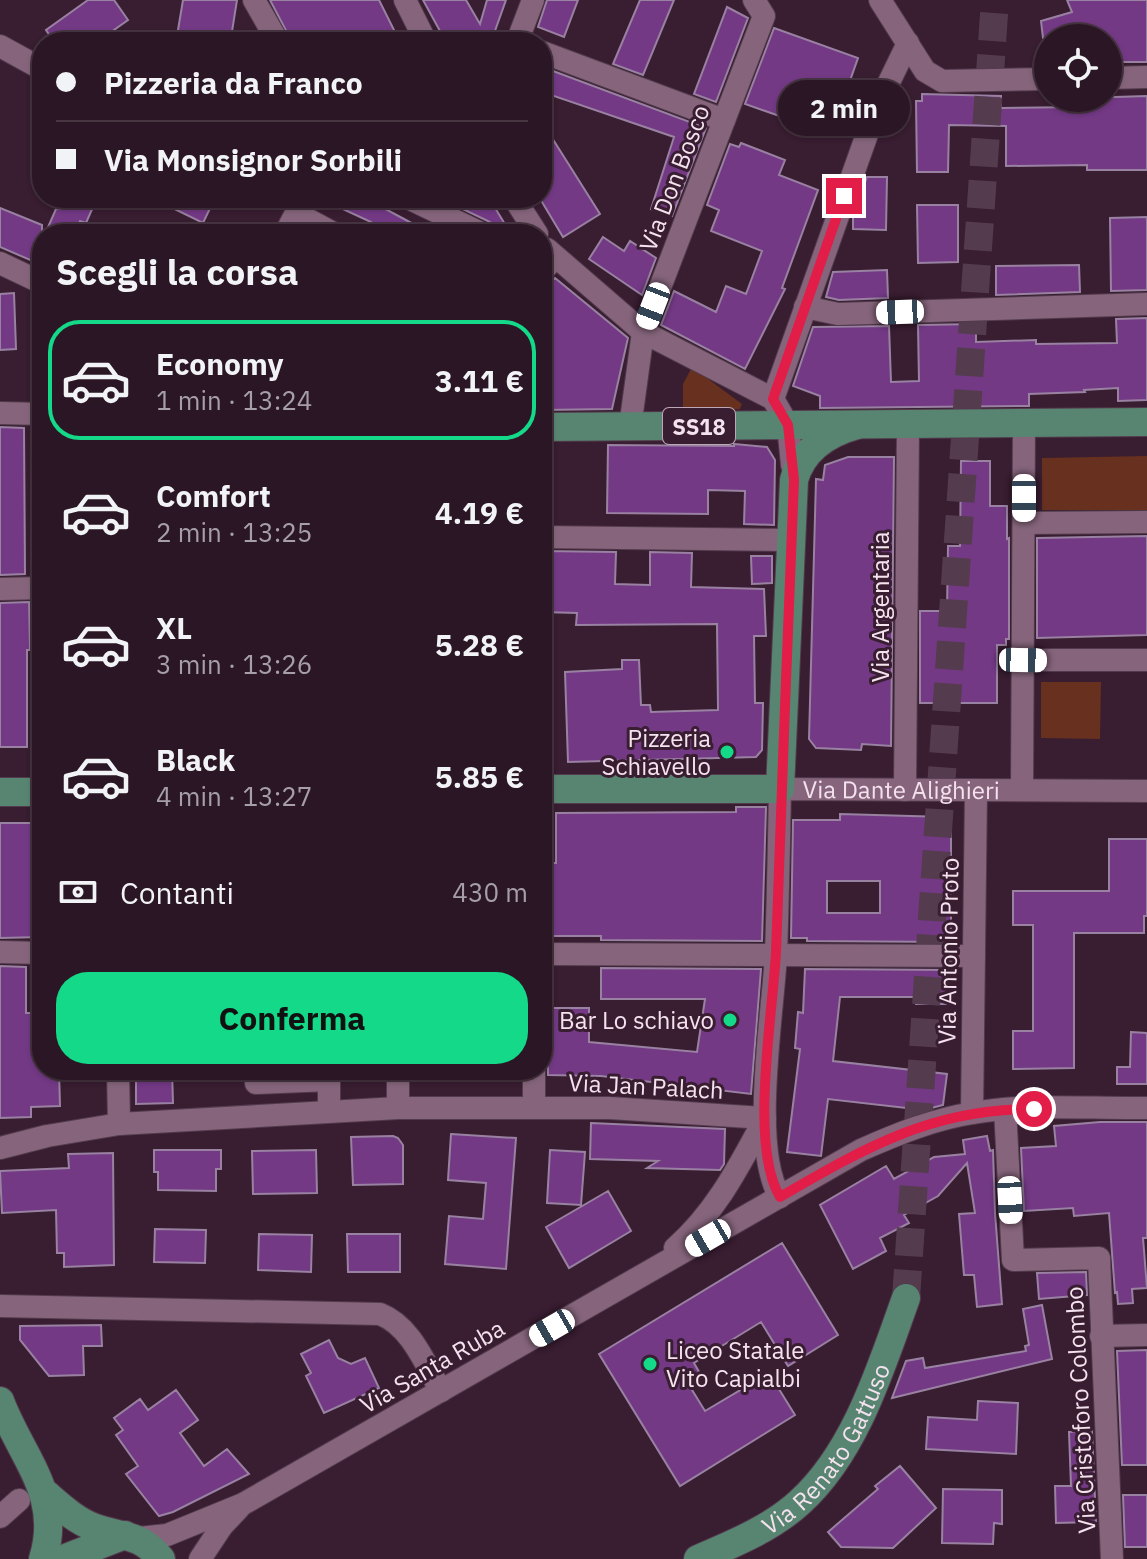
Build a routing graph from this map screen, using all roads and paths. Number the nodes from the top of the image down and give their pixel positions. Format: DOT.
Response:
graph roads {
  1 [pos="254,0"];
  2 [pos="405,0"];
  3 [pos="533,0"];
  4 [pos="754,0"];
  5 [pos="880,0"];
  6 [pos="272,32"];
  7 [pos="421,32"];
  8 [pos="521,32"];
  9 [pos="908,43"];
  10 [pos="0,46"];
  11 [pos="552,56"];
  12 [pos="32,64"];
  13 [pos="1147,77"];
  14 [pos="1122,78"];
  15 [pos="1034,79"];
  16 [pos="724,120"];
  17 [pos="429,208"];
  18 [pos="290,224"];
  19 [pos="316,224"];
  20 [pos="462,224"];
  21 [pos="552,258"];
  22 [pos="0,263"];
  23 [pos="32,278"];
  24 [pos="1147,304"];
  25 [pos="805,307"];
  26 [pos="643,332"];
  27 [pos="773,399"];
  28 [pos="0,413"];
  29 [pos="32,414"];
  30 [pos="1147,422"];
  31 [pos="1024,423"];
  32 [pos="788,425"];
  33 [pos="857,425"];
  34 [pos="908,425"];
  35 [pos="743,426"];
  36 [pos="552,427"];
  37 [pos="630,427"];
  38 [pos="793,473"];
  39 [pos="1147,522"];
  40 [pos="1024,523"];
  41 [pos="552,537"];
  42 [pos="792,540"];
  43 [pos="32,588"];
  44 [pos="0,589"];
  45 [pos="1023,660"];
  46 [pos="1147,660"];
  47 [pos="552,789"];
  48 [pos="780,789"];
  49 [pos="905,790"];
  50 [pos="976,790"];
  51 [pos="1022,790"];
  52 [pos="1147,791"];
  53 [pos="0,792"];
  54 [pos="32,792"];
  55 [pos="0,952"];
  56 [pos="32,953"];
  57 [pos="552,954"];
  58 [pos="776,955"];
  59 [pos="974,956"];
  60 [pos="118,1080"];
  61 [pos="256,1080"];
  62 [pos="329,1080"];
  63 [pos="329,1080"];
  64 [pos="398,1080"];
  65 [pos="534,1080"];
  66 [pos="398,1108"];
  67 [pos="534,1108"];
  68 [pos="1147,1108"];
  69 [pos="1005,1109"];
  70 [pos="329,1111"];
  71 [pos="972,1113"];
  72 [pos="765,1118"];
  73 [pos="119,1124"];
  74 [pos="0,1148"];
  75 [pos="780,1197"];
  76 [pos="644,1275"];
  77 [pos="906,1298"];
  78 [pos="0,1306"];
  79 [pos="1147,1335"];
  80 [pos="1101,1336"];
  81 [pos="441,1391"];
  82 [pos="0,1401"];
  83 [pos="32,1497"];
  84 [pos="243,1504"];
  85 [pos="0,1517"];
  86 [pos="132,1537"];
  87 [pos="43,1559"];
  88 [pos="63,1559"];
  89 [pos="161,1559"];
  90 [pos="200,1559"];
  91 [pos="698,1559"];
  92 [pos="1112,1559"];
  1 -- 6 [label="street"];
  2 -- 7 [label="street"];
  3 -- 8 [label="street"];
  4 -- 16 [label="street, Via Don Bosco"];
  5 -- 9 [label="street"];
  9 -- 15 [label="street"];
  9 -- 25 [label="street"];
  10 -- 12 [label="street"];
  11 -- 16 [label="street"];
  13 -- 14 [label="street"];
  16 -- 26 [label="street, Via Don Bosco"];
  17 -- 20 [label="street"];
  18 -- 19 [label="street"];
  21 -- 26 [label="street"];
  22 -- 23 [label="street"];
  24 -- 25 [label="street"];
  25 -- 27 [label="street"];
  26 -- 27 [label="street"];
  26 -- 37 [label="street, Via Don Bosco"];
  27 -- 32 [label="street"];
  28 -- 29 [label="street"];
  30 -- 31 [label="main road, SS18"];
  31 -- 34 [label="main road, SS18"];
  31 -- 40 [label="street"];
  32 -- 33 [label="main road, SS18"];
  32 -- 35 [label="main road, SS18"];
  32 -- 38 [label="street"];
  33 -- 34 [label="main road, SS18"];
  33 -- 38 [label="main road, SS18"];
  34 -- 49 [label="street, Via Argentaria"];
  35 -- 37 [label="main road, SS18"];
  35 -- 38 [label="street"];
  36 -- 37 [label="main road, SS18"];
  38 -- 42 [label="main road"];
  39 -- 40 [label="street"];
  40 -- 45 [label="street"];
  41 -- 42 [label="street"];
  42 -- 48 [label="main road"];
  43 -- 44 [label="street"];
  45 -- 46 [label="street"];
  45 -- 51 [label="street"];
  47 -- 48 [label="main road, Via Dante Alighieri"];
  48 -- 49 [label="street, Via Dante Alighieri"];
  48 -- 58 [label="street"];
  49 -- 50 [label="street, Via Dante Alighieri"];
  50 -- 51 [label="street, Via Dante Alighieri"];
  50 -- 59 [label="street, Via Antonio Proto"];
  51 -- 52 [label="street, Via Dante Alighieri"];
  53 -- 54 [label="main road"];
  55 -- 56 [label="street"];
  57 -- 58 [label="street"];
  58 -- 59 [label="street"];
  58 -- 72 [label="street"];
  59 -- 71 [label="street, Via Antonio Proto"];
  60 -- 73 [label="street"];
  61 -- 62 [label="street"];
  63 -- 70 [label="street"];
  64 -- 66 [label="street"];
  65 -- 67 [label="street"];
  66 -- 67 [label="street, Via Jan Palach"];
  66 -- 70 [label="street, Via Jan Palach"];
  67 -- 72 [label="street, Via Jan Palach"];
  68 -- 69 [label="street, Via Santa Ruba"];
  69 -- 71 [label="street, Via Santa Ruba"];
  69 -- 80 [label="street, Via Cristoforo Colombo"];
  70 -- 73 [label="street, Via Jan Palach"];
  71 -- 75 [label="street, Via Santa Ruba"];
  72 -- 75 [label="street"];
  72 -- 76 [label="street"];
  73 -- 74 [label="street, Via Jan Palach"];
  75 -- 76 [label="street, Via Santa Ruba"];
  76 -- 81 [label="street, Via Santa Ruba"];
  77 -- 91 [label="main road, Via Renato Gattuso"];
  78 -- 81 [label="street"];
  79 -- 80 [label="street"];
  80 -- 92 [label="street, Via Cristoforo Colombo"];
  81 -- 84 [label="street, Via Santa Ruba"];
  82 -- 83 [label="main road"];
  83 -- 85 [label="street"];
  83 -- 86 [label="main road"];
  83 -- 87 [label="main road"];
  84 -- 86 [label="street, Via Santa Ruba"];
  84 -- 90 [label="street, Via Santa Ruba"];
  86 -- 88 [label="main road"];
  86 -- 89 [label="main road"];
}
